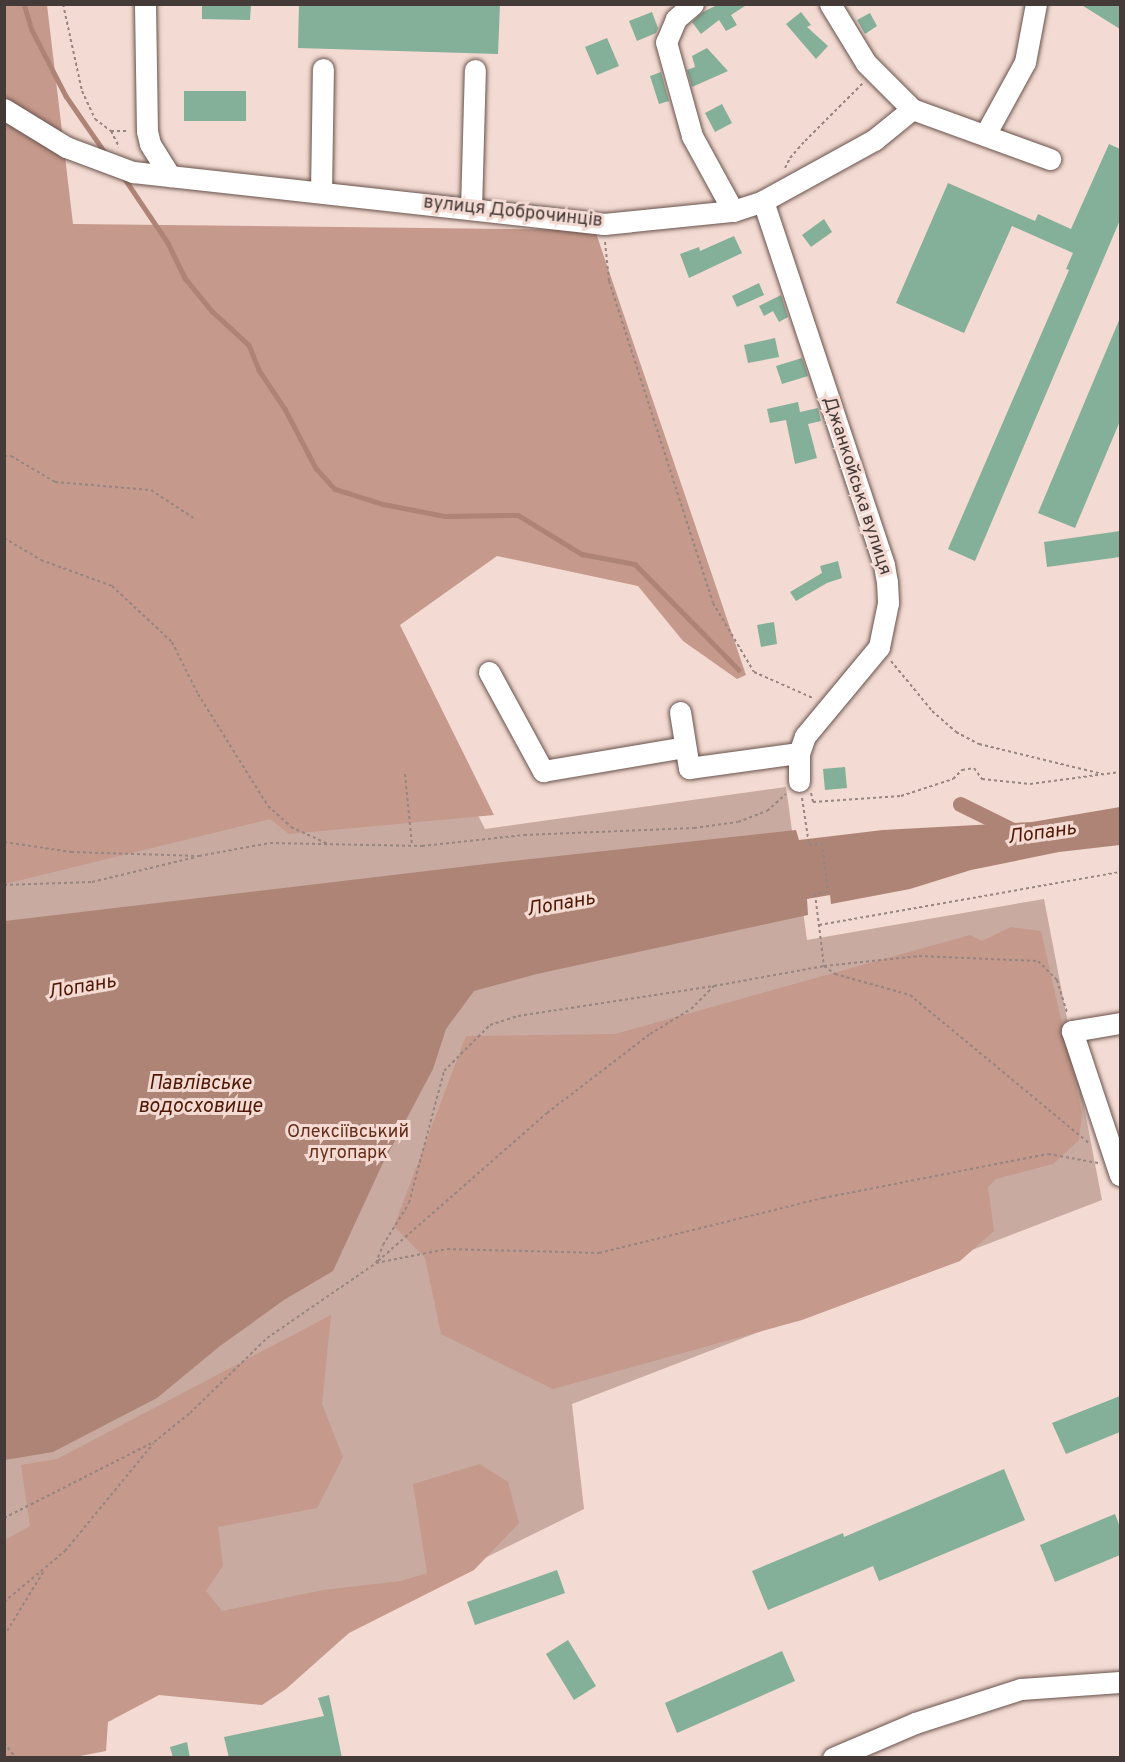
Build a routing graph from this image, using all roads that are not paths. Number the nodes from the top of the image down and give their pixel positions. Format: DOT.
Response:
graph roads {
  1 [pos="146,4"];
  2 [pos="693,4"];
  3 [pos="830,4"];
  4 [pos="1036,4"];
  5 [pos="324,69"];
  6 [pos="476,70"];
  7 [pos="4,109"];
  8 [pos="912,109"];
  9 [pos="985,135"];
  10 [pos="1050,159"];
  11 [pos="170,176"];
  12 [pos="321,192"];
  13 [pos="768,198"];
  14 [pos="471,209"];
  15 [pos="733,211"];
  16 [pos="489,672"];
  17 [pos="680,711"];
  18 [pos="686,747"];
  19 [pos="799,753"];
  20 [pos="799,781"];
  21 [pos="1120,1023"];
  22 [pos="1120,1170"];
  23 [pos="1120,1682"];
  24 [pos="833,1758"];
  1 -- 11 [label="street"];
  2 -- 15 [label="street"];
  3 -- 8 [label="street"];
  4 -- 9 [label="street"];
  5 -- 12 [label="street"];
  6 -- 14 [label="street"];
  7 -- 11 [label="street, вулиця Доброчинців"];
  8 -- 9 [label="street"];
  8 -- 13 [label="street, вулиця Доброчинців"];
  9 -- 10 [label="street"];
  11 -- 12 [label="street, вулиця Доброчинців"];
  12 -- 14 [label="street, вулиця Доброчинців"];
  13 -- 15 [label="street, вулиця Доброчинців"];
  13 -- 19 [label="street, Джанкойська вулиця"];
  14 -- 15 [label="street, вулиця Доброчинців"];
  16 -- 18 [label="street"];
  17 -- 18 [label="street"];
  18 -- 19 [label="street"];
  19 -- 20 [label="street"];
  21 -- 22 [label="street"];
  23 -- 24 [label="street"];
}
